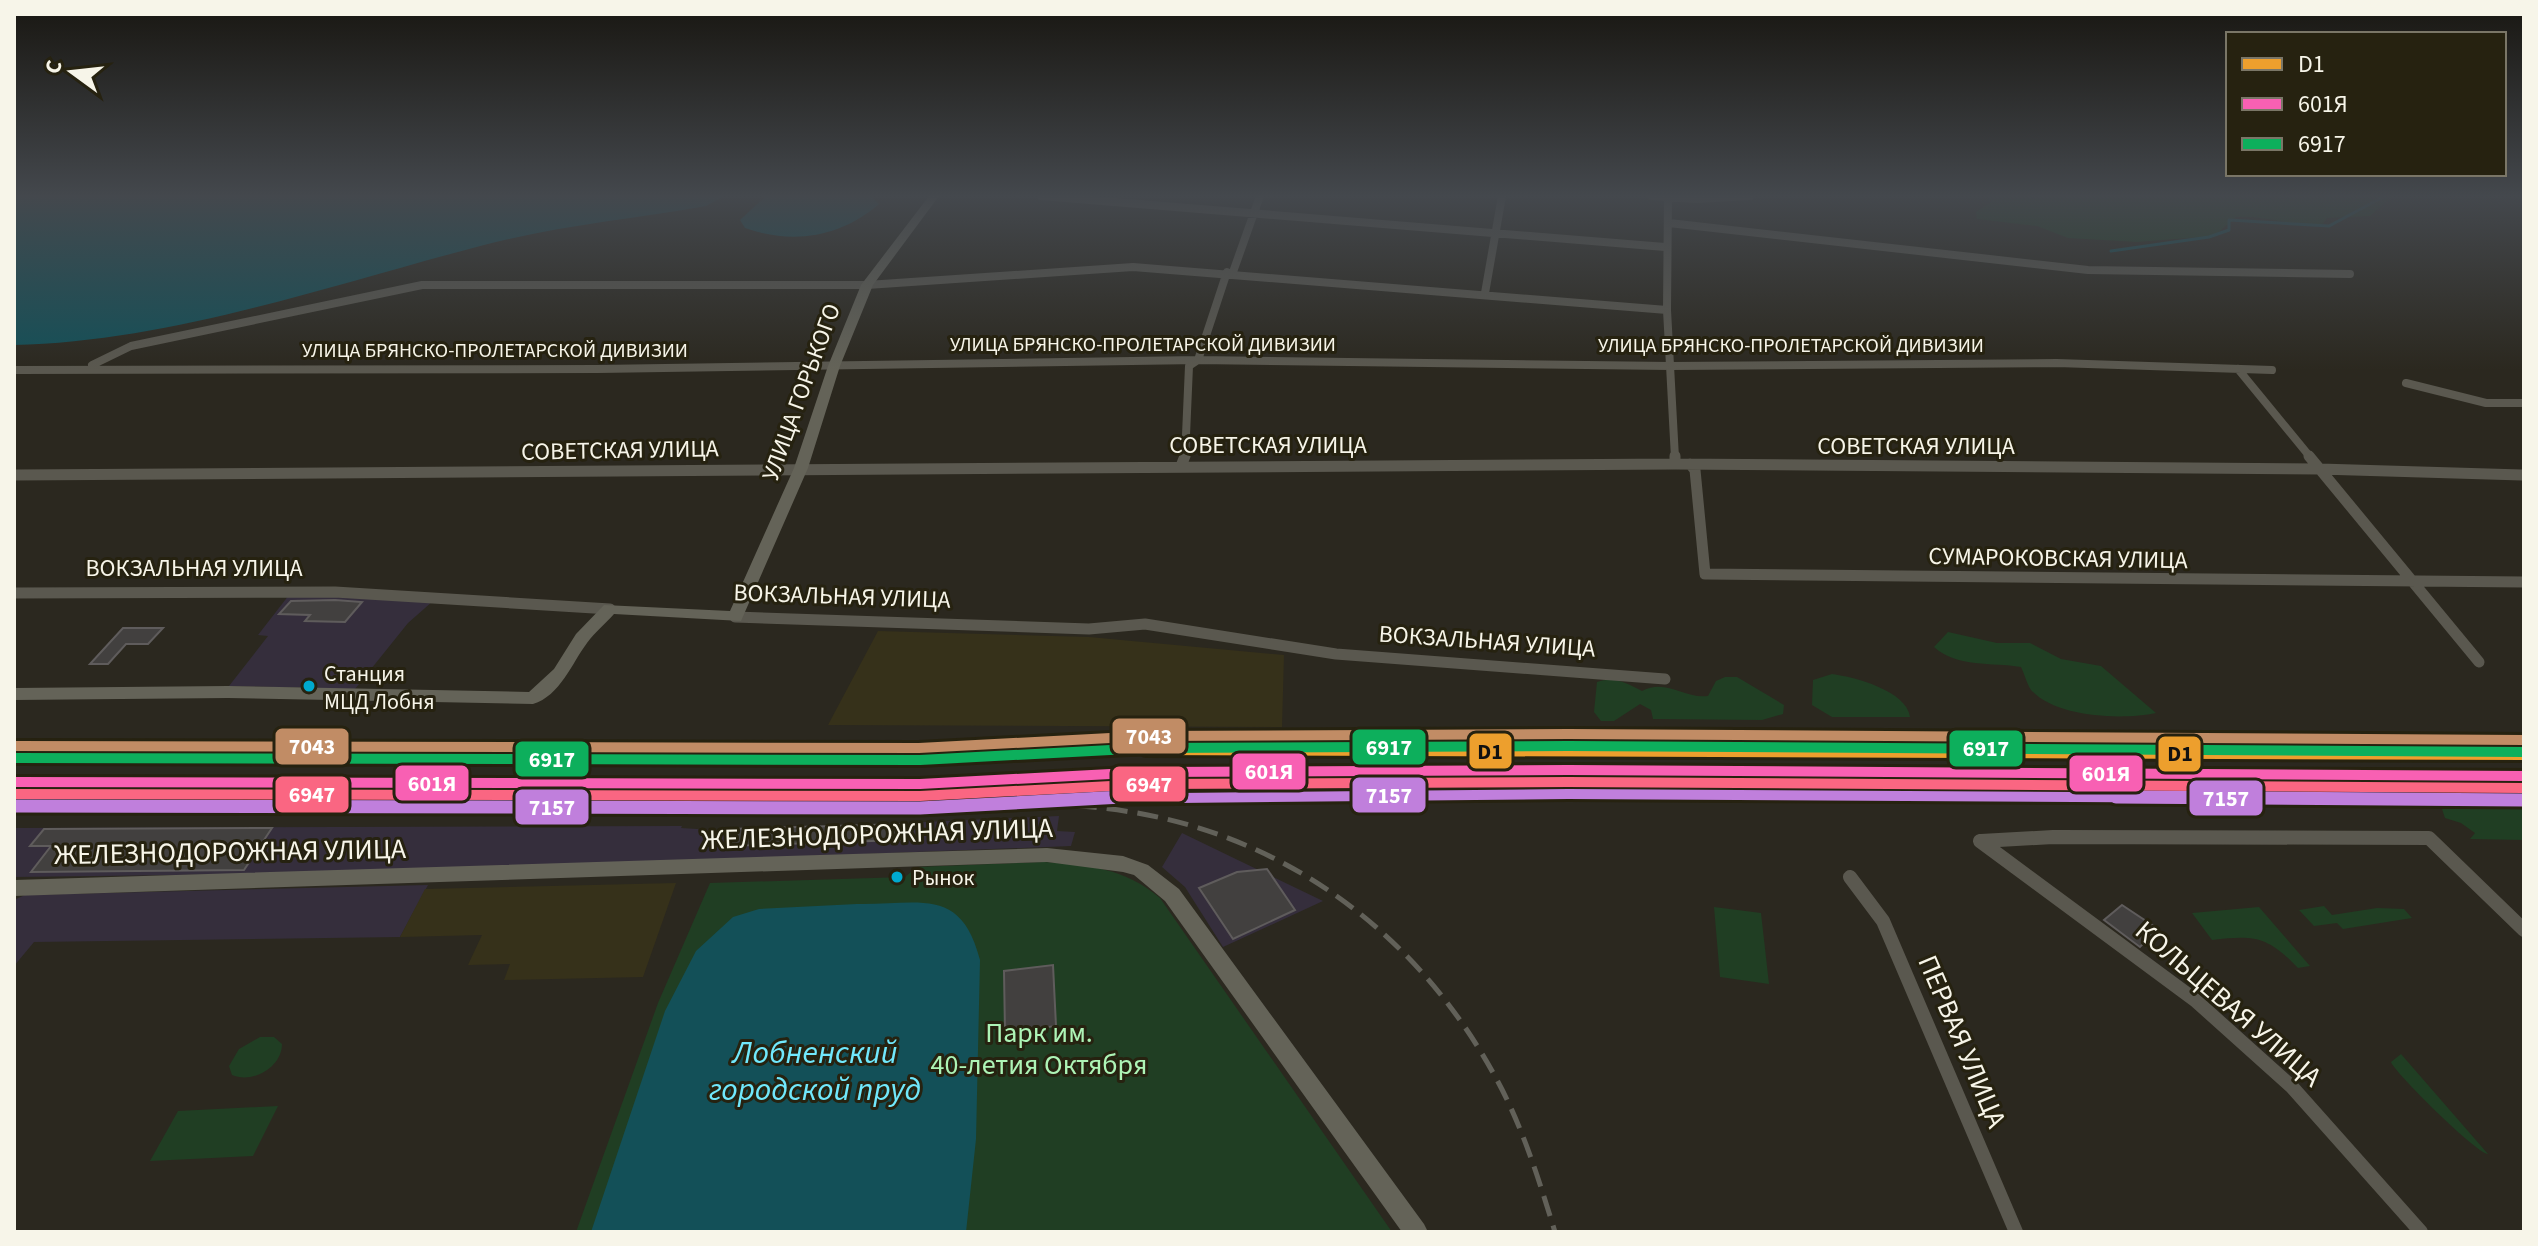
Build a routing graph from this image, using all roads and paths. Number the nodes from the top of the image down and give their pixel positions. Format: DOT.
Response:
graph roads {
  1 [pos="890,254"];
  2 [pos="1237,254"];
  3 [pos="1492,254"];
  4 [pos="1665,254"];
  5 [pos="1947,254"];
  6 [pos="1230,272"];
  7 [pos="2350,274"];
  8 [pos="867,285"];
  9 [pos="1485,293"];
  10 [pos="1667,310"];
  11 [pos="1198,360"];
  12 [pos="834,366"];
  13 [pos="1670,366"];
  14 [pos="88,367"];
  15 [pos="2238,369"];
  16 [pos="14,370"];
  17 [pos="2272,370"];
  18 [pos="2406,383"];
  19 [pos="2524,403"];
  20 [pos="1675,464"];
  21 [pos="1690,464"];
  22 [pos="1181,466"];
  23 [pos="801,468"];
  24 [pos="2320,469"];
  25 [pos="14,475"];
  26 [pos="2522,475"];
  27 [pos="2413,581"];
  28 [pos="2524,582"];
  29 [pos="14,593"];
  30 [pos="610,609"];
  31 [pos="735,617"];
  32 [pos="2479,662"];
  33 [pos="1665,679"];
  34 [pos="14,694"];
  35 [pos="1850,877"];
  36 [pos="14,888"];
  37 [pos="2524,930"];
  38 [pos="1416,1232"];
  39 [pos="2016,1232"];
  40 [pos="2421,1232"];
  1 -- 8 [label="street, УЛИЦА ГОРЬКОГО"];
  2 -- 6 [label="street"];
  3 -- 9 [label="street"];
  4 -- 10 [label="street"];
  5 -- 7 [label="street"];
  6 -- 8 [label="street"];
  6 -- 9 [label="street"];
  6 -- 11 [label="street"];
  8 -- 12 [label="street, УЛИЦА ГОРЬКОГО"];
  8 -- 14 [label="street"];
  9 -- 10 [label="street"];
  10 -- 13 [label="street"];
  11 -- 12 [label="street, УЛИЦА БРЯНСКО-ПРОЛЕТАРСКОЙ ДИВИЗИИ"];
  11 -- 13 [label="street, УЛИЦА БРЯНСКО-ПРОЛЕТАРСКОЙ ДИВИЗИИ"];
  11 -- 22 [label="street"];
  12 -- 14 [label="street, УЛИЦА БРЯНСКО-ПРОЛЕТАРСКОЙ ДИВИЗИИ"];
  12 -- 23 [label="street, УЛИЦА ГОРЬКОГО"];
  13 -- 15 [label="street, УЛИЦА БРЯНСКО-ПРОЛЕТАРСКОЙ ДИВИЗИИ"];
  13 -- 20 [label="street"];
  14 -- 16 [label="street, УЛИЦА БРЯНСКО-ПРОЛЕТАРСКОЙ ДИВИЗИИ"];
  15 -- 17 [label="street, УЛИЦА БРЯНСКО-ПРОЛЕТАРСКОЙ ДИВИЗИИ"];
  15 -- 24 [label="street"];
  18 -- 19 [label="street"];
  20 -- 21 [label="street, СОВЕТСКАЯ УЛИЦА"];
  20 -- 22 [label="street, СОВЕТСКАЯ УЛИЦА"];
  21 -- 24 [label="street, СОВЕТСКАЯ УЛИЦА"];
  21 -- 27 [label="street, СУМАРОКОВСКАЯ УЛИЦА"];
  22 -- 23 [label="street, СОВЕТСКАЯ УЛИЦА"];
  23 -- 25 [label="street, СОВЕТСКАЯ УЛИЦА"];
  23 -- 31 [label="street, УЛИЦА ГОРЬКОГО"];
  24 -- 26 [label="street, СОВЕТСКАЯ УЛИЦА"];
  24 -- 27 [label="street"];
  27 -- 28 [label="street, СУМАРОКОВСКАЯ УЛИЦА"];
  27 -- 32 [label="street"];
  29 -- 30 [label="street, ВОКЗАЛЬНАЯ УЛИЦА"];
  30 -- 31 [label="street, ВОКЗАЛЬНАЯ УЛИЦА"];
  30 -- 34 [label="street"];
  31 -- 33 [label="street, ВОКЗАЛЬНАЯ УЛИЦА"];
  35 -- 39 [label="street, ПЕРВАЯ УЛИЦА"];
  36 -- 38 [label="street, ЖЕЛЕЗНОДОРОЖНАЯ УЛИЦА"];
  37 -- 40 [label="street, КОЛЬЦЕВАЯ УЛИЦА"];
}
